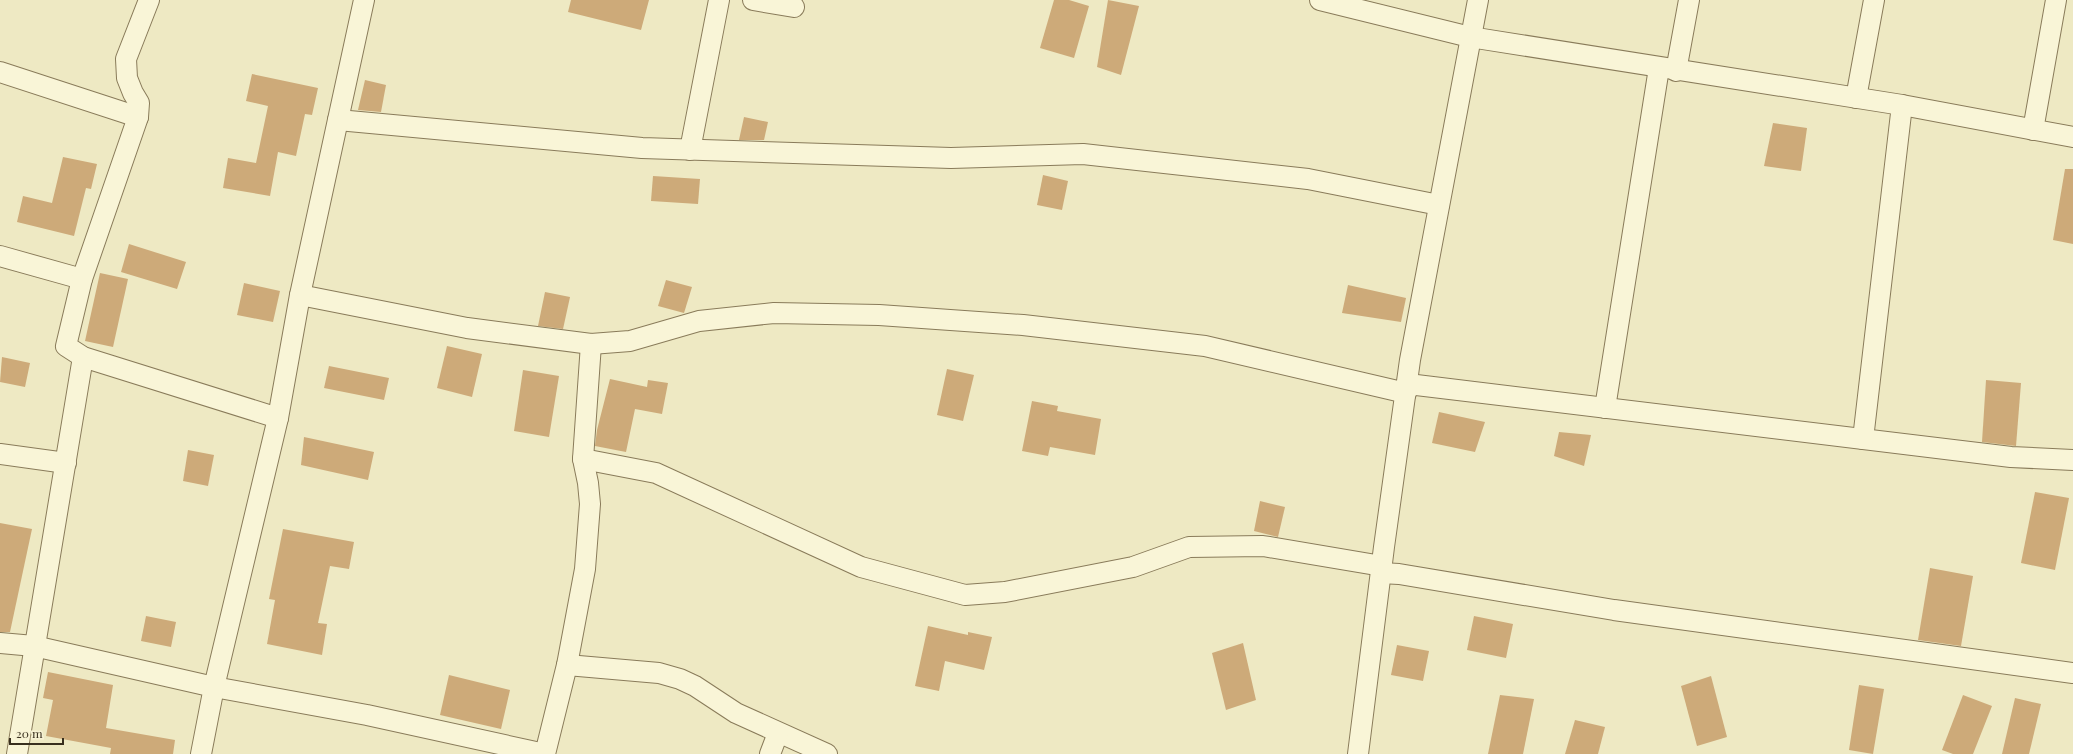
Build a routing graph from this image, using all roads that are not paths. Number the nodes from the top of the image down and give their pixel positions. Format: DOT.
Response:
graph roads {
  1 [pos="150,0"];
  2 [pos="364,0"];
  3 [pos="719,0"];
  4 [pos="753,0"];
  5 [pos="1320,0"];
  6 [pos="1478,0"];
  7 [pos="1689,0"];
  8 [pos="1874,0"];
  9 [pos="2056,0"];
  10 [pos="794,6"];
  11 [pos="1470,37"];
  12 [pos="1668,69"];
  13 [pos="0,72"];
  14 [pos="1856,98"];
  15 [pos="1902,105"];
  16 [pos="138,117"];
  17 [pos="338,120"];
  18 [pos="2033,130"];
  19 [pos="2073,137"];
  20 [pos="690,150"];
  21 [pos="1439,205"];
  22 [pos="0,256"];
  23 [pos="82,279"];
  24 [pos="300,295"];
  25 [pos="591,344"];
  26 [pos="83,357"];
  27 [pos="1407,388"];
  28 [pos="1605,408"];
  29 [pos="278,418"];
  30 [pos="1863,439"];
  31 [pos="0,454"];
  32 [pos="583,459"];
  33 [pos="2073,460"];
  34 [pos="66,463"];
  35 [pos="1382,570"];
  36 [pos="0,643"];
  37 [pos="34,646"];
  38 [pos="567,665"];
  39 [pos="2073,673"];
  40 [pos="214,687"];
  41 [pos="778,733"];
  42 [pos="18,754"];
  43 [pos="201,754"];
  44 [pos="770,754"];
  45 [pos="826,754"];
  46 [pos="1358,754"];
  1 -- 16 [label="street"];
  2 -- 17 [label="street"];
  3 -- 20 [label="street"];
  4 -- 10 [label="street"];
  5 -- 11 [label="street"];
  6 -- 11 [label="street"];
  7 -- 12 [label="street"];
  8 -- 14 [label="street"];
  9 -- 18 [label="street"];
  11 -- 12 [label="street"];
  11 -- 21 [label="street"];
  12 -- 14 [label="street"];
  12 -- 28 [label="street"];
  13 -- 16 [label="street"];
  14 -- 15 [label="street"];
  15 -- 18 [label="street"];
  15 -- 30 [label="street"];
  16 -- 23 [label="street"];
  17 -- 20 [label="street"];
  17 -- 24 [label="street"];
  18 -- 19 [label="street"];
  20 -- 21 [label="street"];
  21 -- 27 [label="street"];
  22 -- 23 [label="street"];
  23 -- 26 [label="street"];
  24 -- 25 [label="street"];
  24 -- 29 [label="street"];
  25 -- 27 [label="street"];
  25 -- 32 [label="street"];
  26 -- 29 [label="street"];
  26 -- 34 [label="street"];
  27 -- 28 [label="street"];
  27 -- 35 [label="street"];
  28 -- 30 [label="street"];
  29 -- 40 [label="street"];
  30 -- 33 [label="street"];
  31 -- 34 [label="street"];
  32 -- 35 [label="street"];
  32 -- 38 [label="street"];
  34 -- 37 [label="street"];
  35 -- 39 [label="street"];
  35 -- 46 [label="street"];
  36 -- 37 [label="street"];
  37 -- 40 [label="street"];
  37 -- 42 [label="street"];
  38 -- 40 [label="street"];
  38 -- 41 [label="street"];
  40 -- 43 [label="street"];
  41 -- 44 [label="street"];
  41 -- 45 [label="street"];
}
